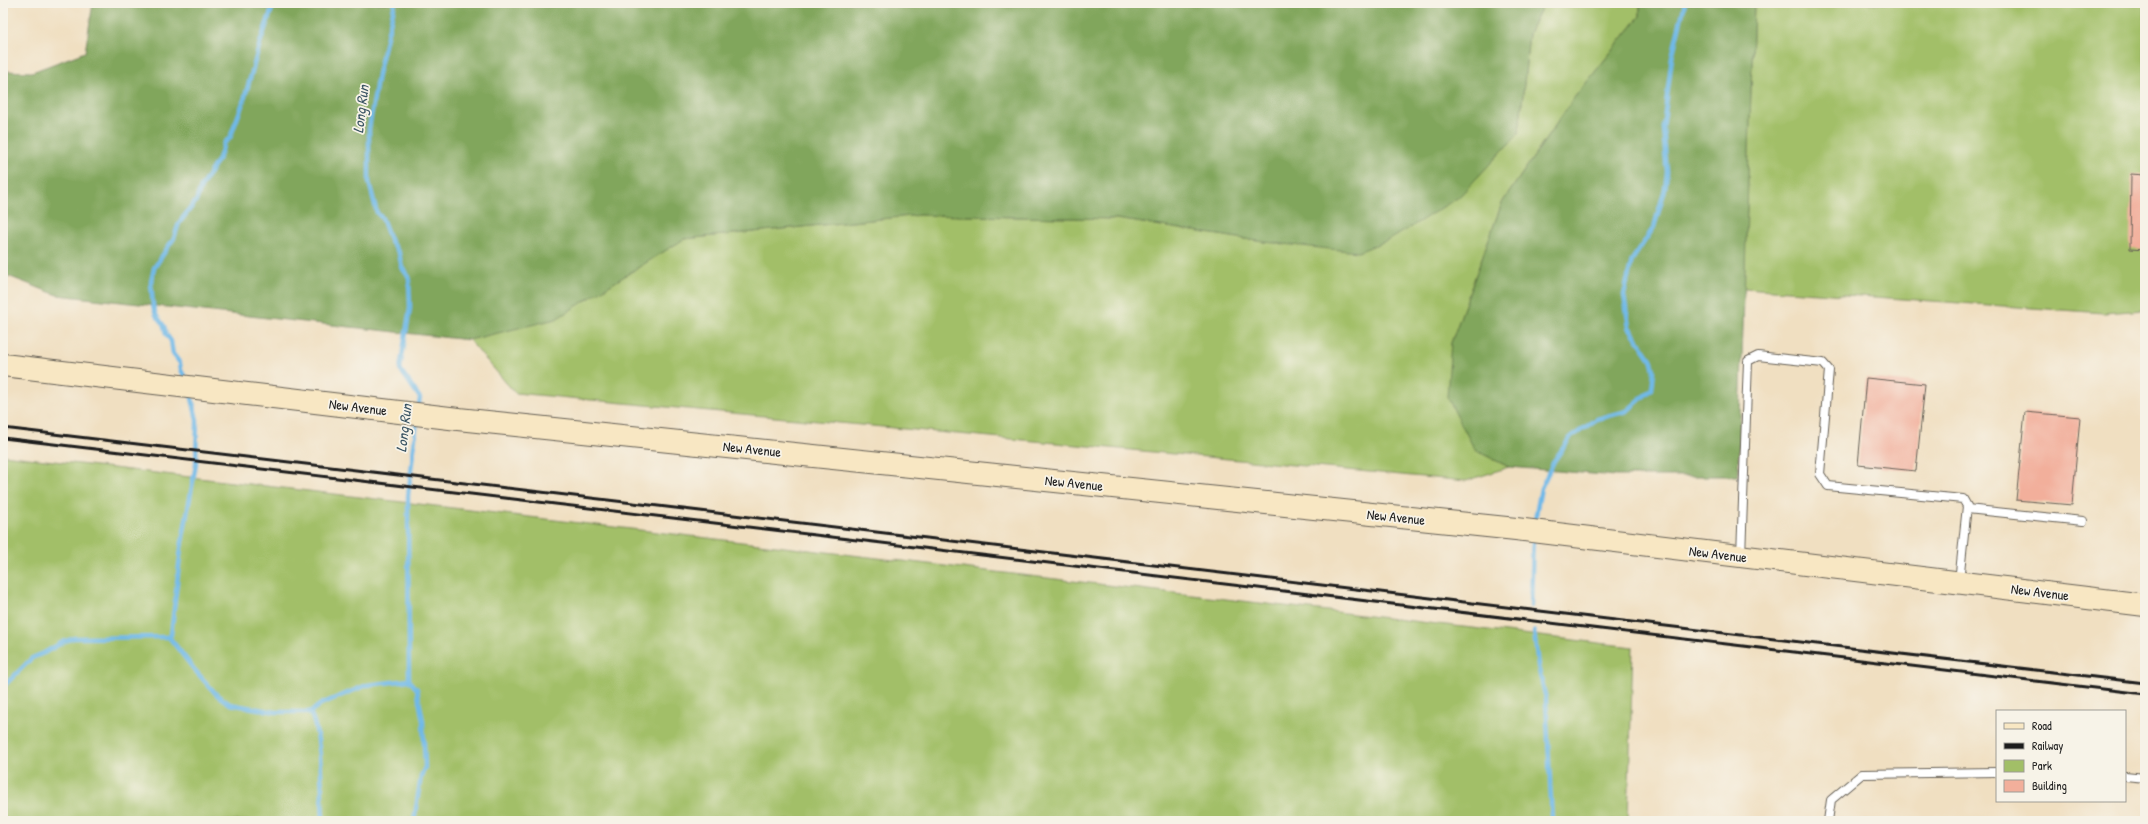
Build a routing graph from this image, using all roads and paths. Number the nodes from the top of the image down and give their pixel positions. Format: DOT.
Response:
graph roads {
  1 [pos="3,365"];
  2 [pos="1967,509"];
  3 [pos="2083,521"];
  4 [pos="1741,556"];
  5 [pos="1959,582"];
  6 [pos="2145,605"];
  7 [pos="1996,772"];
  8 [pos="2126,776"];
  9 [pos="2145,778"];
  10 [pos="1828,821"];
  1 -- 4 [label="main road, New Avenue"];
  2 -- 3 [label="lane"];
  2 -- 4 [label="lane"];
  2 -- 5 [label="lane"];
  4 -- 5 [label="main road, New Avenue"];
  5 -- 6 [label="main road, New Avenue"];
  7 -- 10 [label="lane"];
  8 -- 9 [label="lane"];
}
